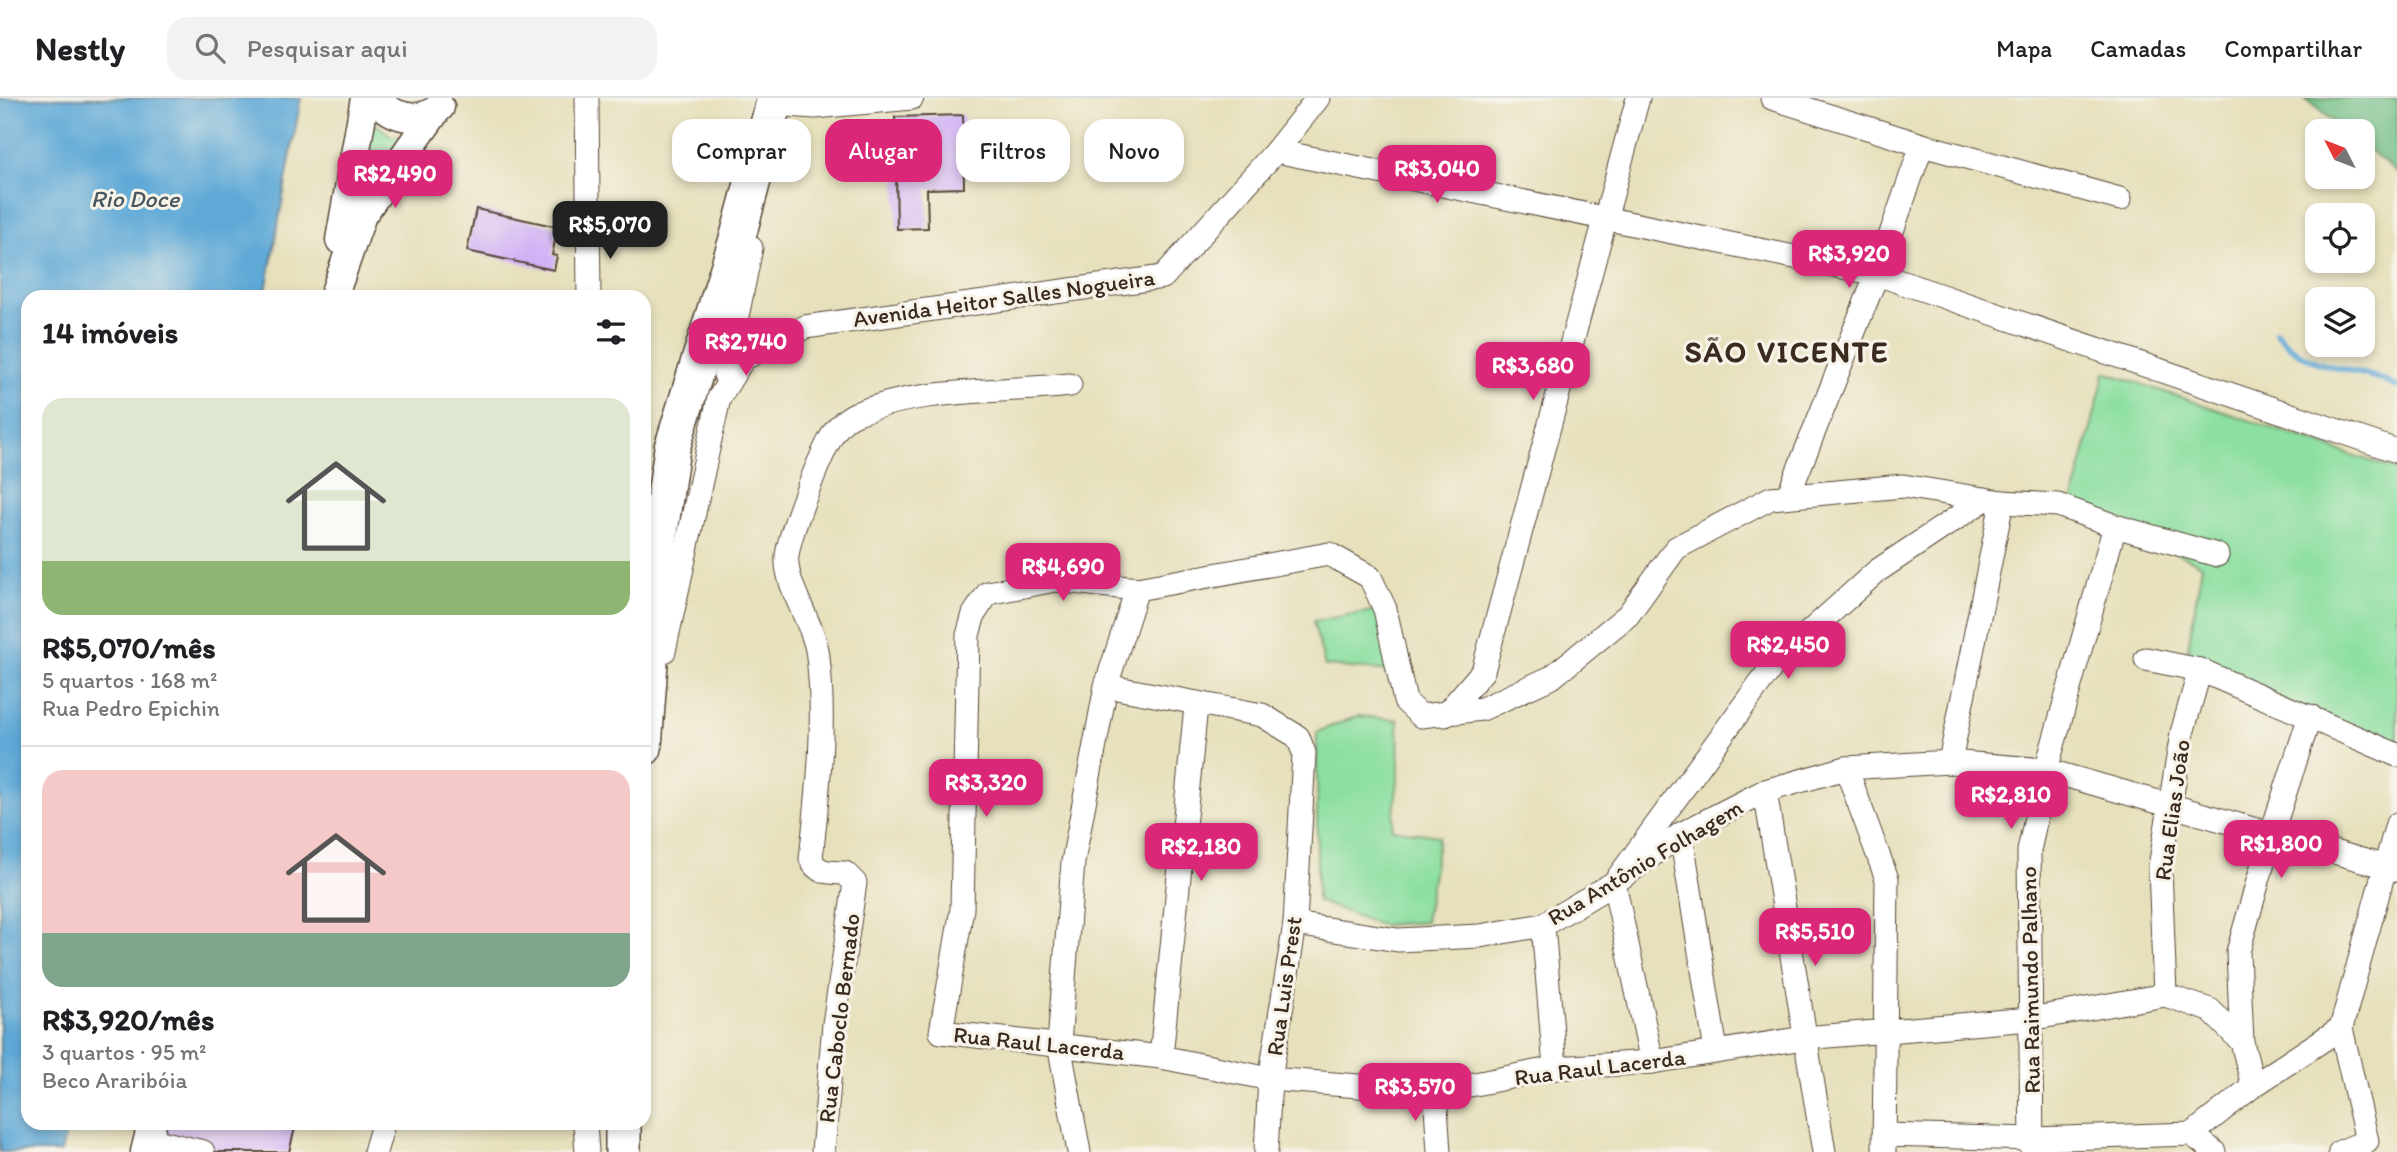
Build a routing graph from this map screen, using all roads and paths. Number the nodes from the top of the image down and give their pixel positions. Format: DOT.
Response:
graph roads {
  1 [pos="365,98"];
  2 [pos="375,98"];
  3 [pos="587,98"];
  4 [pos="912,98"];
  5 [pos="1318,98"];
  6 [pos="1637,98"];
  7 [pos="1772,98"];
  8 [pos="774,101"];
  9 [pos="442,104"];
  10 [pos="1839,108"];
  11 [pos="1923,145"];
  12 [pos="1276,152"];
  13 [pos="2120,199"];
  14 [pos="1605,218"];
  15 [pos="738,236"];
  16 [pos="1877,274"];
  17 [pos="332,290"];
  18 [pos="334,290"];
  19 [pos="583,290"];
  20 [pos="737,353"];
  21 [pos="1070,385"];
  22 [pos="2397,451"];
  23 [pos="1787,496"];
  24 [pos="1993,501"];
  25 [pos="2115,526"];
  26 [pos="2217,555"];
  27 [pos="656,571"];
  28 [pos="1137,589"];
  29 [pos="651,602"];
  30 [pos="651,647"];
  31 [pos="2146,659"];
  32 [pos="2200,670"];
  33 [pos="1106,687"];
  34 [pos="1196,706"];
  35 [pos="651,711"];
  36 [pos="1445,715"];
  37 [pos="2310,716"];
  38 [pos="2397,755"];
  39 [pos="1950,762"];
  40 [pos="1846,768"];
  41 [pos="2046,770"];
  42 [pos="1765,791"];
  43 [pos="2168,805"];
  44 [pos="2397,824"];
  45 [pos="1681,834"];
  46 [pos="2271,835"];
  47 [pos="2391,869"];
  48 [pos="1614,883"];
  49 [pos="1295,924"];
  50 [pos="1543,925"];
  51 [pos="2165,995"];
  52 [pos="2030,1019"];
  53 [pos="2341,1028"];
  54 [pos="1885,1033"];
  55 [pos="1804,1038"];
  56 [pos="2242,1042"];
  57 [pos="1059,1044"];
  58 [pos="1716,1051"];
  59 [pos="1161,1057"];
  60 [pos="1652,1062"];
  61 [pos="1555,1068"];
  62 [pos="1270,1079"];
  63 [pos="2253,1086"];
  64 [pos="1435,1092"];
  65 [pos="381,1130"];
  66 [pos="585,1130"];
  67 [pos="623,1130"];
  68 [pos="2192,1134"];
  69 [pos="148,1138"];
  70 [pos="1885,1143"];
  71 [pos="2121,1144"];
  72 [pos="2032,1145"];
  73 [pos="203,1152"];
  74 [pos="375,1152"];
  75 [pos="587,1152"];
  76 [pos="623,1152"];
  77 [pos="823,1152"];
  78 [pos="1079,1152"];
  79 [pos="1266,1152"];
  80 [pos="1439,1152"];
  81 [pos="1824,1152"];
  82 [pos="2214,1152"];
  83 [pos="2340,1152"];
  1 -- 17 [label="street"];
  2 -- 9 [label="street"];
  3 -- 19 [label="street"];
  4 -- 8 [label="street"];
  5 -- 12 [label="street, Avenida Heitor Salles Nogueira"];
  6 -- 14 [label="street"];
  7 -- 10 [label="street"];
  8 -- 15 [label="main road"];
  9 -- 18 [label="street"];
  10 -- 11 [label="street"];
  11 -- 13 [label="street"];
  11 -- 16 [label="street"];
  12 -- 14 [label="street"];
  12 -- 20 [label="street, Avenida Heitor Salles Nogueira"];
  14 -- 16 [label="street"];
  14 -- 36 [label="street"];
  15 -- 20 [label="street"];
  15 -- 27 [label="main road"];
  16 -- 22 [label="street"];
  16 -- 23 [label="street"];
  20 -- 35 [label="street"];
  21 -- 77 [label="street, Rua Caboclo Bernado"];
  23 -- 24 [label="street"];
  23 -- 36 [label="street"];
  24 -- 25 [label="street"];
  24 -- 39 [label="street"];
  24 -- 48 [label="street"];
  25 -- 26 [label="street"];
  25 -- 41 [label="street, Rua Raimundo Palhano"];
  27 -- 29 [label="main road"];
  27 -- 30 [label="main road"];
  28 -- 33 [label="street"];
  28 -- 36 [label="street"];
  28 -- 57 [label="street, Rua Raul Lacerda"];
  31 -- 32 [label="street"];
  32 -- 37 [label="street"];
  32 -- 43 [label="street, Rua Elias João"];
  33 -- 34 [label="street"];
  33 -- 57 [label="street"];
  34 -- 49 [label="street, Rua Luis Prest"];
  34 -- 59 [label="street"];
  37 -- 38 [label="street"];
  37 -- 46 [label="street"];
  39 -- 40 [label="street, Rua Antônio Folhagem"];
  39 -- 41 [label="street, Rua Antônio Folhagem"];
  40 -- 42 [label="street, Rua Antônio Folhagem"];
  40 -- 54 [label="street"];
  41 -- 43 [label="street, Rua Antônio Folhagem"];
  41 -- 52 [label="street, Rua Raimundo Palhano"];
  42 -- 45 [label="street, Rua Antônio Folhagem"];
  42 -- 55 [label="street"];
  43 -- 46 [label="street, Rua Antônio Folhagem"];
  43 -- 51 [label="street, Rua Elias João"];
  44 -- 47 [label="street"];
  45 -- 48 [label="street, Rua Antônio Folhagem"];
  45 -- 58 [label="street"];
  46 -- 47 [label="street, Rua Antônio Folhagem"];
  46 -- 56 [label="street"];
  47 -- 53 [label="street"];
  48 -- 50 [label="street, Rua Antônio Folhagem"];
  48 -- 60 [label="street"];
  49 -- 50 [label="street, Rua Antônio Folhagem"];
  49 -- 62 [label="street, Rua Luis Prest"];
  50 -- 61 [label="street"];
  51 -- 52 [label="street, Rua Raul Lacerda"];
  51 -- 56 [label="street"];
  52 -- 54 [label="street, Rua Raul Lacerda"];
  52 -- 72 [label="street, Rua Raimundo Palhano"];
  53 -- 63 [label="street"];
  53 -- 83 [label="street"];
  54 -- 55 [label="street, Rua Raul Lacerda"];
  54 -- 70 [label="street"];
  55 -- 58 [label="street, Rua Raul Lacerda"];
  55 -- 81 [label="street"];
  56 -- 63 [label="street"];
  57 -- 59 [label="street, Rua Raul Lacerda"];
  57 -- 78 [label="street"];
  58 -- 60 [label="street, Rua Raul Lacerda"];
  59 -- 62 [label="street, Rua Raul Lacerda"];
  60 -- 61 [label="street, Rua Raul Lacerda"];
  61 -- 64 [label="street, Rua Raul Lacerda"];
  62 -- 64 [label="street, Rua Raul Lacerda"];
  62 -- 79 [label="street, Rua Luis Prest"];
  63 -- 68 [label="street"];
  64 -- 80 [label="street"];
  65 -- 74 [label="street"];
  66 -- 75 [label="street"];
  67 -- 76 [label="main road"];
  68 -- 71 [label="street"];
  68 -- 82 [label="street"];
  69 -- 73 [label="street"];
  70 -- 72 [label="street"];
  71 -- 72 [label="street"];
}
